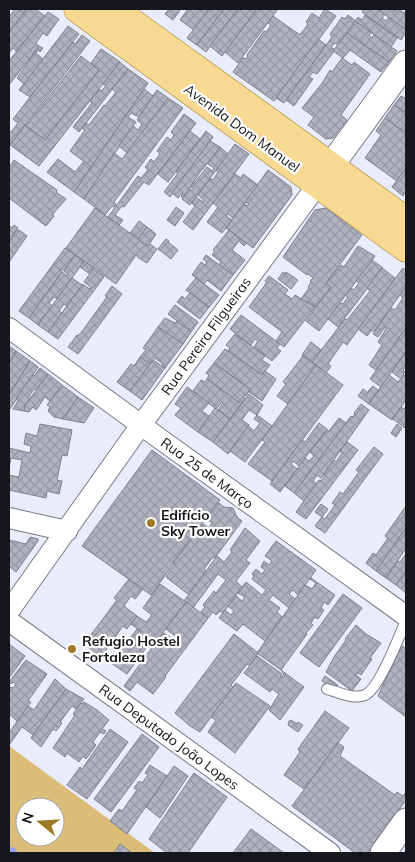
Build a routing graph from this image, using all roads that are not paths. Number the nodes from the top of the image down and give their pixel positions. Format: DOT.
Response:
graph roads {
  1 [pos="78,9"];
  2 [pos="113,9"];
  3 [pos="406,62"];
  4 [pos="324,176"];
  5 [pos="406,221"];
  6 [pos="406,248"];
  7 [pos="9,328"];
  8 [pos="141,425"];
  9 [pos="9,518"];
  10 [pos="67,531"];
  11 [pos="9,611"];
  12 [pos="406,618"];
  13 [pos="9,621"];
  14 [pos="326,689"];
  15 [pos="406,821"];
  16 [pos="330,853"];
  17 [pos="383,853"];
  1 -- 4 [label="main road, Avenida Dom Manuel"];
  2 -- 4 [label="main road, Avenida Dom Manuel"];
  3 -- 4 [label="street, Rua Pereira Filgueiras"];
  4 -- 5 [label="main road, Avenida Dom Manuel"];
  4 -- 6 [label="main road, Avenida Dom Manuel"];
  4 -- 8 [label="street, Rua Pereira Filgueiras"];
  7 -- 8 [label="street, Rua 25 de Março"];
  8 -- 10 [label="street, Rua Pereira Filgueiras"];
  8 -- 12 [label="street, Rua 25 de Março"];
  9 -- 10 [label="street"];
  10 -- 11 [label="street, Rua Pereira Filgueiras"];
  12 -- 14 [label="lane"];
  13 -- 16 [label="street, Rua Deputado João Lopes"];
  15 -- 17 [label="street"];
}
